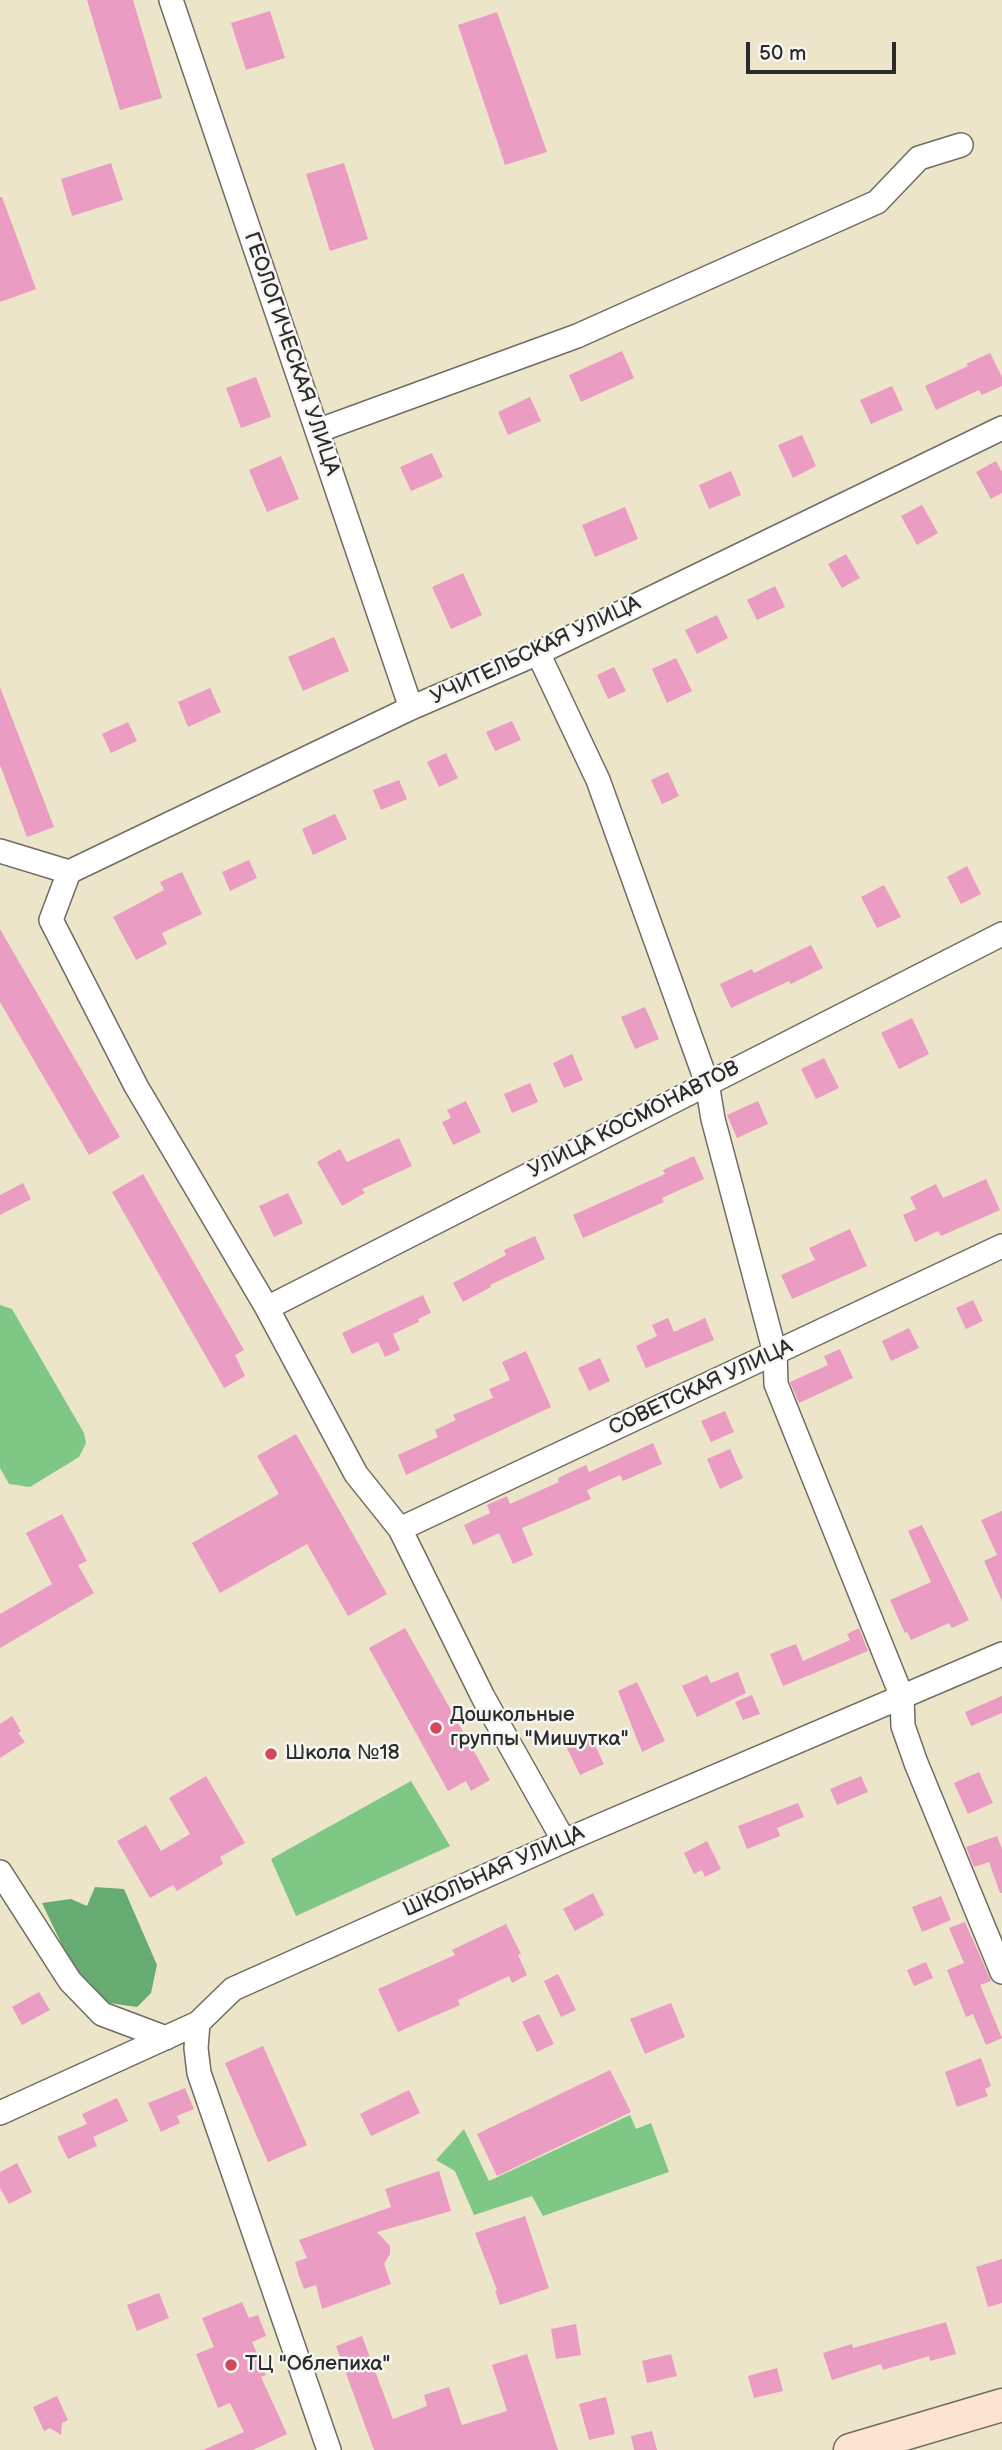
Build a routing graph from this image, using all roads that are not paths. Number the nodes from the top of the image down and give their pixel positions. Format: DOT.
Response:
graph roads {
  1 [pos="171,0"];
  2 [pos="961,145"];
  3 [pos="1002,428"];
  4 [pos="317,431"];
  5 [pos="538,653"];
  6 [pos="411,708"];
  7 [pos="0,851"];
  8 [pos="69,873"];
  9 [pos="1002,934"];
  10 [pos="707,1083"];
  11 [pos="1002,1246"];
  12 [pos="267,1308"];
  13 [pos="775,1353"];
  14 [pos="400,1529"];
  15 [pos="1002,1654"];
  16 [pos="902,1697"];
  17 [pos="564,1841"];
  18 [pos="0,1872"];
  19 [pos="1002,1972"];
  20 [pos="198,2023"];
  21 [pos="166,2038"];
  22 [pos="0,2113"];
  23 [pos="1002,2405"];
  24 [pos="329,2450"];
  25 [pos="850,2450"];
  1 -- 4 [label="street, ГЕОЛОГИЧЕСКАЯ УЛИЦА"];
  2 -- 4 [label="street"];
  3 -- 5 [label="street, УЧИТЕЛЬСКАЯ УЛИЦА"];
  4 -- 6 [label="street, ГЕОЛОГИЧЕСКАЯ УЛИЦА"];
  5 -- 6 [label="street, УЧИТЕЛЬСКАЯ УЛИЦА"];
  5 -- 10 [label="street"];
  6 -- 8 [label="street, УЧИТЕЛЬСКАЯ УЛИЦА"];
  7 -- 8 [label="street"];
  8 -- 12 [label="street"];
  9 -- 10 [label="street, УЛИЦА КОСМОНАВТОВ"];
  10 -- 12 [label="street, УЛИЦА КОСМОНАВТОВ"];
  10 -- 13 [label="street"];
  11 -- 13 [label="street, СОВЕТСКАЯ УЛИЦА"];
  12 -- 14 [label="street"];
  13 -- 14 [label="street, СОВЕТСКАЯ УЛИЦА"];
  13 -- 16 [label="street"];
  14 -- 17 [label="street"];
  15 -- 16 [label="street, ШКОЛЬНАЯ УЛИЦА"];
  16 -- 17 [label="street, ШКОЛЬНАЯ УЛИЦА"];
  16 -- 19 [label="street"];
  17 -- 20 [label="street, ШКОЛЬНАЯ УЛИЦА"];
  18 -- 21 [label="street"];
  20 -- 21 [label="street, ШКОЛЬНАЯ УЛИЦА"];
  20 -- 24 [label="street"];
  21 -- 22 [label="street, ШКОЛЬНАЯ УЛИЦА"];
  23 -- 25 [label="main road"];
}
